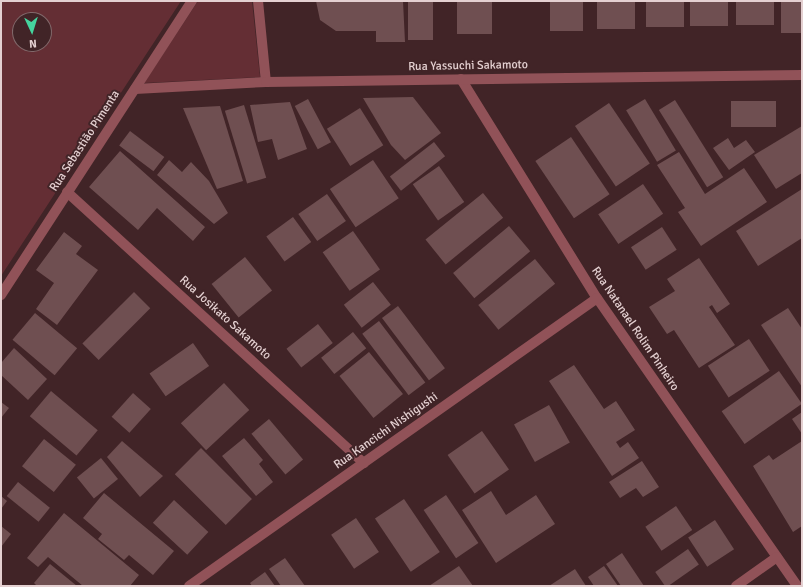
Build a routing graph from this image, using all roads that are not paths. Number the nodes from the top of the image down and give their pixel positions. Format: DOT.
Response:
graph roads {
  1 [pos="192,1"];
  2 [pos="258,1"];
  3 [pos="802,75"];
  4 [pos="461,80"];
  5 [pos="266,82"];
  6 [pos="135,88"];
  7 [pos="68,192"];
  8 [pos="1,295"];
  9 [pos="597,298"];
  10 [pos="364,463"];
  11 [pos="777,557"];
  12 [pos="190,586"];
  13 [pos="736,586"];
  14 [pos="797,586"];
  1 -- 6 [label="street, Rua Sebastião Pimenta"];
  2 -- 5 [label="street"];
  3 -- 4 [label="street, Rua Yassuchi Sakamoto"];
  4 -- 5 [label="street, Rua Yassuchi Sakamoto"];
  4 -- 9 [label="street, Rua Natanael Rolim Pinheiro"];
  5 -- 6 [label="street, Rua Yassuchi Sakamoto"];
  6 -- 7 [label="street, Rua Sebastião Pimenta"];
  7 -- 8 [label="street, Rua Sebastião Pimenta"];
  7 -- 10 [label="street, Rua Josikato Sakamoto"];
  9 -- 10 [label="street, Rua Kancichi Nishigushi"];
  9 -- 11 [label="street, Rua Natanael Rolim Pinheiro"];
  10 -- 12 [label="street, Rua Kancichi Nishigushi"];
  11 -- 13 [label="street"];
  11 -- 14 [label="street, Rua Natanael Rolim Pinheiro"];
}
